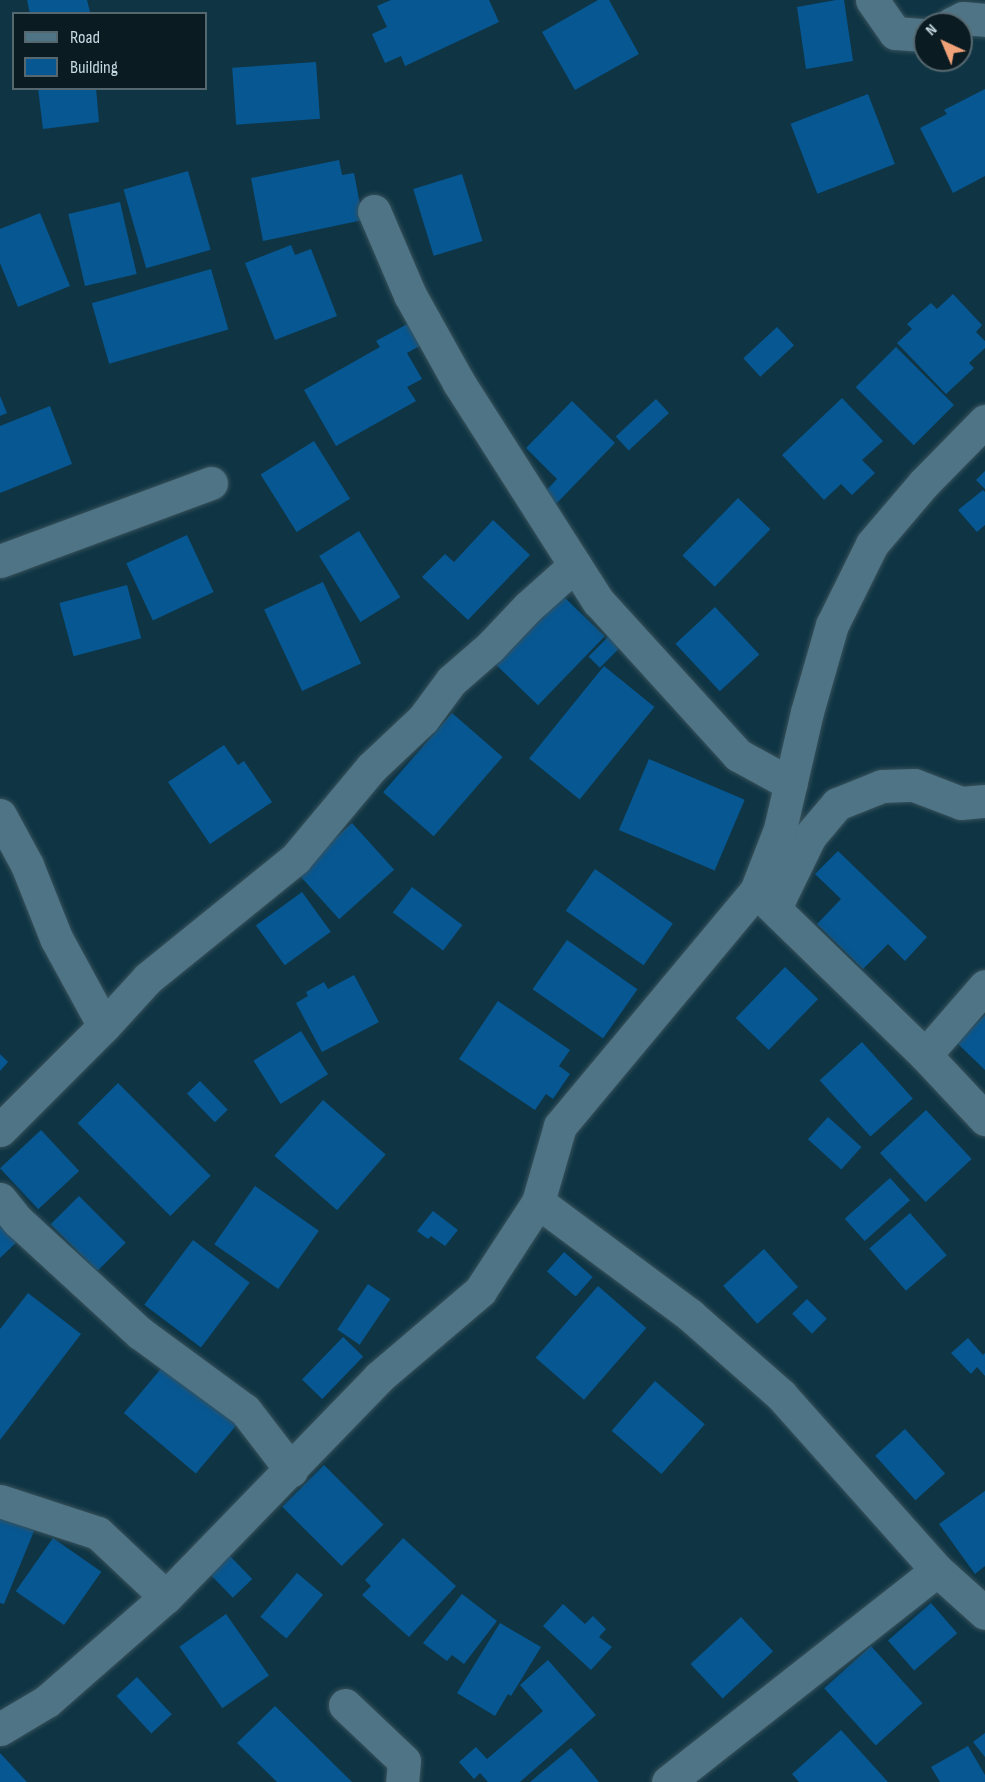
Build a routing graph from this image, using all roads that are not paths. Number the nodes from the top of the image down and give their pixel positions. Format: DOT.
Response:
graph roads {
  1 [pos="872,0"];
  2 [pos="913,35"];
  3 [pos="375,211"];
  4 [pos="985,421"];
  5 [pos="211,483"];
  6 [pos="0,561"];
  7 [pos="575,565"];
  8 [pos="791,784"];
  9 [pos="985,801"];
  10 [pos="0,815"];
  11 [pos="765,900"];
  12 [pos="985,986"];
  13 [pos="104,1026"];
  14 [pos="924,1055"];
  15 [pos="985,1119"];
  16 [pos="0,1130"];
  17 [pos="0,1199"];
  18 [pos="538,1202"];
  19 [pos="291,1470"];
  20 [pos="0,1501"];
  21 [pos="937,1570"];
  22 [pos="166,1597"];
  23 [pos="985,1613"];
  24 [pos="345,1705"];
  25 [pos="0,1729"];
  26 [pos="402,1782"];
  27 [pos="668,1782"];
  1 -- 2 [label="street"];
  3 -- 7 [label="street"];
  4 -- 8 [label="street"];
  5 -- 6 [label="street"];
  7 -- 8 [label="street"];
  7 -- 13 [label="street"];
  8 -- 11 [label="street"];
  9 -- 11 [label="street"];
  10 -- 13 [label="street"];
  11 -- 14 [label="street"];
  11 -- 18 [label="street"];
  12 -- 14 [label="street"];
  13 -- 16 [label="street"];
  14 -- 15 [label="street"];
  17 -- 19 [label="street"];
  18 -- 19 [label="street"];
  18 -- 21 [label="street"];
  19 -- 22 [label="street"];
  20 -- 22 [label="street"];
  21 -- 23 [label="street"];
  21 -- 27 [label="street"];
  22 -- 25 [label="street"];
  24 -- 26 [label="street"];
}
